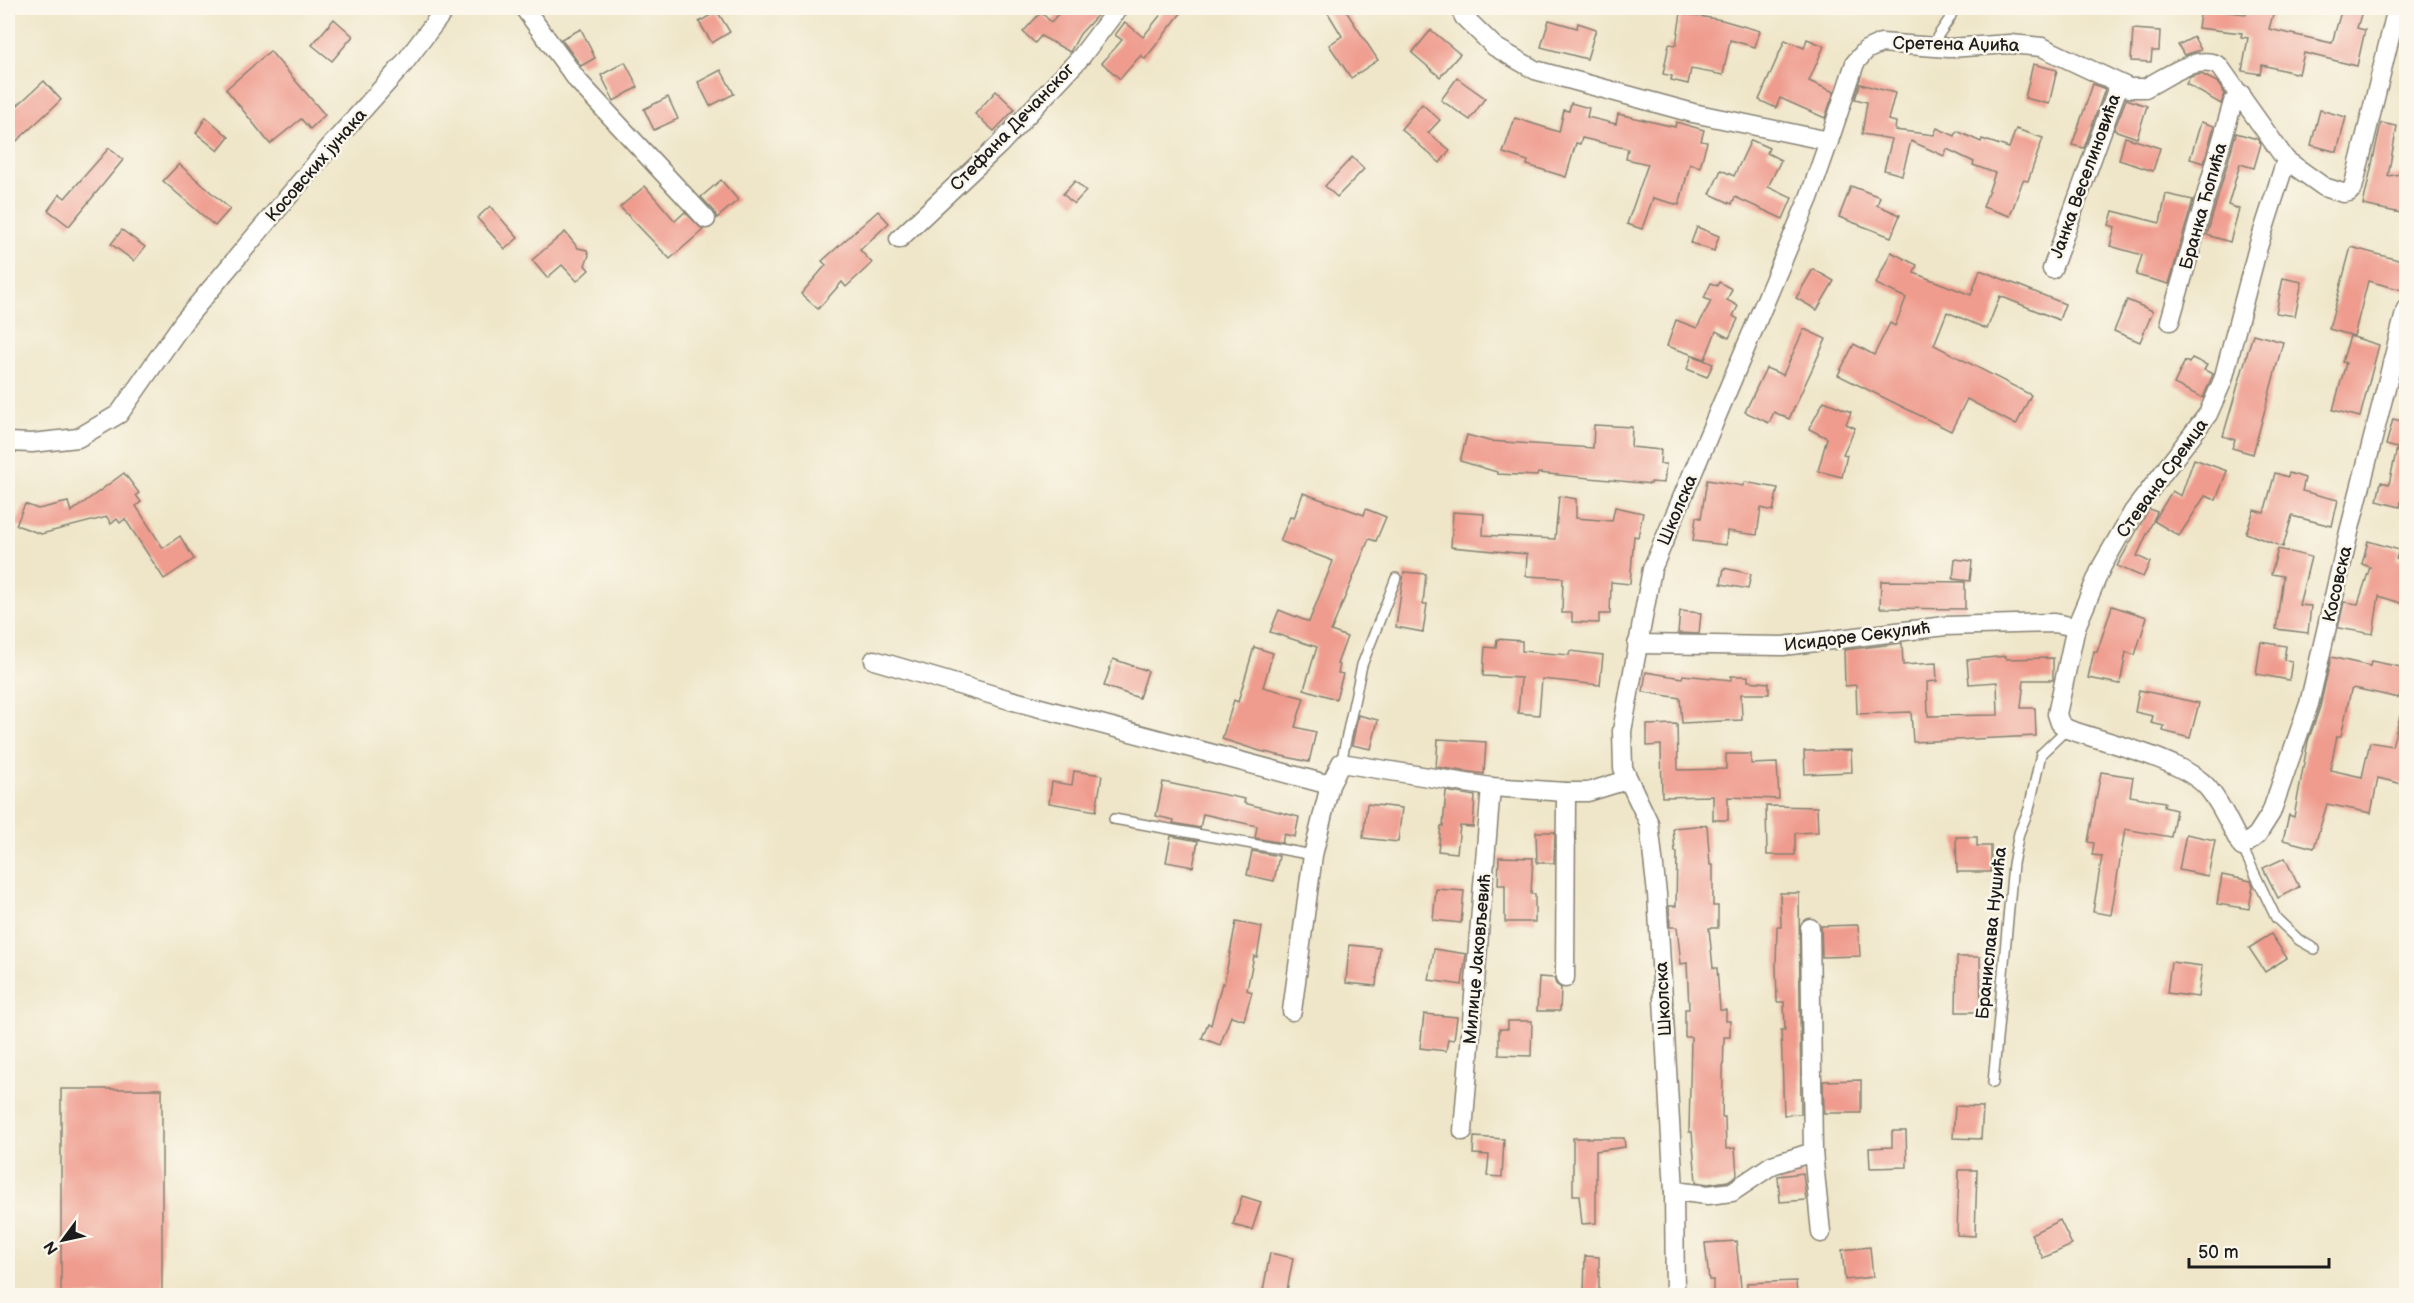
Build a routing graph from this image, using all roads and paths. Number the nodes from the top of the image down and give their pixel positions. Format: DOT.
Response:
graph roads {
  1 [pos="446,8"];
  2 [pos="524,8"];
  3 [pos="1118,8"];
  4 [pos="1460,8"];
  5 [pos="1954,8"];
  6 [pos="2397,8"];
  7 [pos="1931,46"];
  8 [pos="2119,84"];
  9 [pos="2241,94"];
  10 [pos="1829,141"];
  11 [pos="2286,160"];
  12 [pos="706,219"];
  13 [pos="899,239"];
  14 [pos="2052,268"];
  15 [pos="2406,309"];
  16 [pos="2170,321"];
  17 [pos="8,441"];
  18 [pos="1396,578"];
  19 [pos="2076,627"];
  20 [pos="1637,644"];
  21 [pos="874,660"];
  22 [pos="2067,729"];
  23 [pos="1341,763"];
  24 [pos="1628,780"];
  25 [pos="1330,785"];
  26 [pos="1491,787"];
  27 [pos="1566,792"];
  28 [pos="1114,819"];
  29 [pos="2242,847"];
  30 [pos="1313,855"];
  31 [pos="1809,928"];
  32 [pos="2315,949"];
  33 [pos="1565,978"];
  34 [pos="1292,1011"];
  35 [pos="1993,1083"];
  36 [pos="1463,1131"];
  37 [pos="1813,1152"];
  38 [pos="1674,1191"];
  39 [pos="1821,1233"];
  40 [pos="1675,1296"];
  1 -- 17 [label="street, Косовских јунака"];
  2 -- 12 [label="street"];
  3 -- 13 [label="street, Стефана Дечанског"];
  4 -- 10 [label="street"];
  5 -- 7 [label="lane"];
  6 -- 11 [label="street, Сретена Аџића"];
  7 -- 8 [label="street, Сретена Аџића"];
  7 -- 10 [label="street, Сретена Аџића"];
  8 -- 9 [label="street, Сретена Аџића"];
  8 -- 14 [label="street, Јанка Веселиновића"];
  9 -- 11 [label="street, Сретена Аџића"];
  9 -- 16 [label="street, Бранка Ћопића"];
  10 -- 20 [label="street, Школска"];
  11 -- 19 [label="street, Стевана Сремца"];
  15 -- 29 [label="street, Косовска"];
  18 -- 23 [label="lane"];
  19 -- 20 [label="street, Исидоре Секулић"];
  19 -- 22 [label="street, Стевана Сремца"];
  20 -- 24 [label="street, Школска"];
  21 -- 25 [label="street"];
  22 -- 29 [label="street"];
  22 -- 35 [label="lane, Бранислава Нушића"];
  23 -- 25 [label="street"];
  23 -- 26 [label="street"];
  24 -- 27 [label="street"];
  24 -- 38 [label="street, Школска"];
  25 -- 30 [label="street"];
  26 -- 27 [label="street"];
  26 -- 36 [label="street, Милице Јаковљевић"];
  27 -- 33 [label="street"];
  28 -- 30 [label="lane"];
  29 -- 32 [label="lane"];
  30 -- 34 [label="street"];
  31 -- 37 [label="street"];
  37 -- 38 [label="street"];
  37 -- 39 [label="street"];
  38 -- 40 [label="street, Школска"];
}
